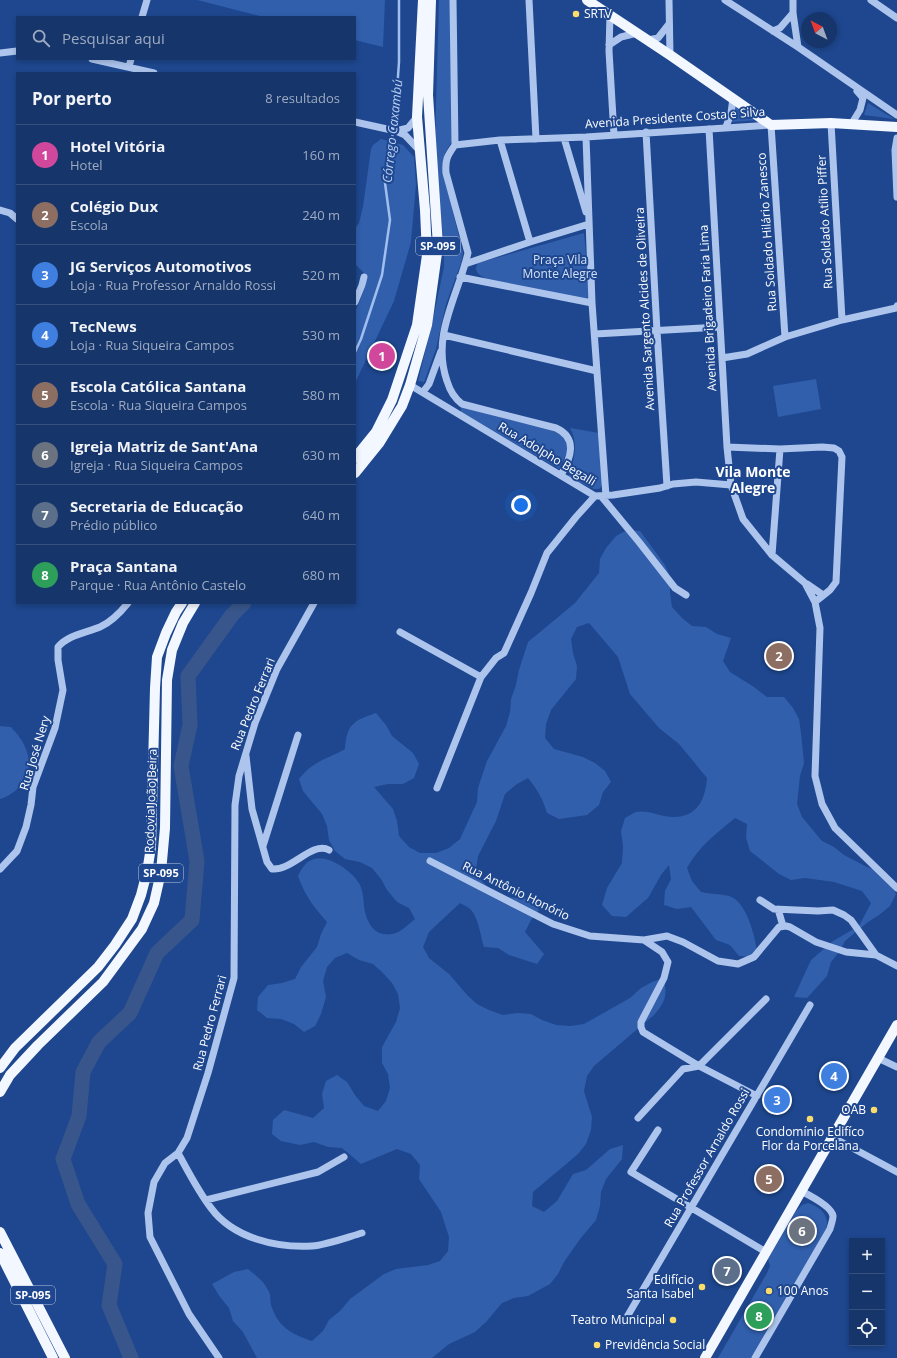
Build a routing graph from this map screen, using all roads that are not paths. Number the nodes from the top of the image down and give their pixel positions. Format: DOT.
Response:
graph roads {
  1 [pos="147,0"];
  2 [pos="422,0"];
  3 [pos="431,0"];
  4 [pos="453,0"];
  5 [pos="529,0"];
  6 [pos="587,0"];
  7 [pos="669,0"];
  8 [pos="725,0"];
  9 [pos="793,0"];
  10 [pos="871,0"];
  11 [pos="793,13"];
  12 [pos="610,15"];
  13 [pos="142,16"];
  14 [pos="897,18"];
  15 [pos="670,24"];
  16 [pos="773,31"];
  17 [pos="637,33"];
  18 [pos="648,40"];
  19 [pos="609,45"];
  20 [pos="798,47"];
  21 [pos="16,51"];
  22 [pos="0,53"];
  23 [pos="670,55"];
  24 [pos="97,60"];
  25 [pos="131,60"];
  26 [pos="129,67"];
  27 [pos="148,72"];
  28 [pos="855,87"];
  29 [pos="733,98"];
  30 [pos="897,114"];
  31 [pos="417,117"];
  32 [pos="356,122"];
  33 [pos="831,123"];
  34 [pos="852,123"];
  35 [pos="771,125"];
  36 [pos="897,126"];
  37 [pos="726,128"];
  38 [pos="709,129"];
  39 [pos="396,131"];
  40 [pos="646,132"];
  41 [pos="614,135"];
  42 [pos="586,137"];
  43 [pos="564,138"];
  44 [pos="897,138"];
  45 [pos="536,139"];
  46 [pos="500,140"];
  47 [pos="455,145"];
  48 [pos="420,151"];
  49 [pos="897,197"];
  50 [pos="0,210"];
  51 [pos="16,218"];
  52 [pos="589,224"];
  53 [pos="530,242"];
  54 [pos="465,264"];
  55 [pos="460,276"];
  56 [pos="364,277"];
  57 [pos="356,300"];
  58 [pos="592,303"];
  59 [pos="897,306"];
  60 [pos="842,320"];
  61 [pos="720,327"];
  62 [pos="657,331"];
  63 [pos="594,334"];
  64 [pos="444,335"];
  65 [pos="785,337"];
  66 [pos="441,349"];
  67 [pos="722,358"];
  68 [pos="597,371"];
  69 [pos="410,385"];
  70 [pos="423,392"];
  71 [pos="456,399"];
  72 [pos="451,409"];
  73 [pos="727,447"];
  74 [pos="780,449"];
  75 [pos="356,457"];
  76 [pos="356,472"];
  77 [pos="561,475"];
  78 [pos="731,485"];
  79 [pos="667,486"];
  80 [pos="601,496"];
  81 [pos="772,555"];
  82 [pos="805,583"];
  83 [pos="686,595"];
  84 [pos="823,595"];
  85 [pos="815,602"];
  86 [pos="127,604"];
  87 [pos="181,604"];
  88 [pos="194,604"];
  89 [pos="313,604"];
  90 [pos="400,632"];
  91 [pos="481,677"];
  92 [pos="298,734"];
  93 [pos="246,752"];
  94 [pos="437,788"];
  95 [pos="263,846"];
  96 [pos="329,850"];
  97 [pos="430,861"];
  98 [pos="0,869"];
  99 [pos="897,888"];
  100 [pos="760,900"];
  101 [pos="778,909"];
  102 [pos="783,926"];
  103 [pos="644,940"];
  104 [pos="876,955"];
  105 [pos="897,966"];
  106 [pos="766,999"];
  107 [pos="810,1005"];
  108 [pos="897,1025"];
  109 [pos="892,1040"];
  110 [pos="878,1058"];
  111 [pos="700,1066"];
  112 [pos="897,1067"];
  113 [pos="0,1068"];
  114 [pos="0,1092"];
  115 [pos="757,1096"];
  116 [pos="638,1118"];
  117 [pos="658,1130"];
  118 [pos="832,1137"];
  119 [pos="178,1153"];
  120 [pos="344,1157"];
  121 [pos="897,1172"];
  122 [pos="801,1191"];
  123 [pos="206,1200"];
  124 [pos="691,1208"];
  125 [pos="0,1232"];
  126 [pos="362,1233"];
  127 [pos="766,1252"];
  128 [pos="0,1253"];
  129 [pos="624,1322"];
  130 [pos="53,1358"];
  131 [pos="65,1358"];
  132 [pos="219,1358"];
  133 [pos="705,1358"];
  134 [pos="755,1358"];
  1 -- 13 [label="street"];
  2 -- 31 [label="main road, SP-095"];
  3 -- 69 [label="main road, SP-095"];
  4 -- 47 [label="street"];
  5 -- 45 [label="street"];
  6 -- 12 [label="main road"];
  7 -- 15 [label="street"];
  8 -- 16 [label="street"];
  9 -- 11 [label="street"];
  10 -- 14 [label="street"];
  11 -- 16 [label="street"];
  11 -- 20 [label="street"];
  12 -- 17 [label="main road"];
  12 -- 19 [label="street"];
  15 -- 18 [label="street"];
  15 -- 23 [label="street"];
  16 -- 20 [label="street"];
  17 -- 18 [label="main road"];
  17 -- 19 [label="street"];
  18 -- 23 [label="main road"];
  19 -- 41 [label="street"];
  20 -- 28 [label="street"];
  21 -- 22 [label="street"];
  23 -- 29 [label="main road"];
  24 -- 26 [label="street"];
  25 -- 26 [label="street"];
  26 -- 27 [label="street"];
  28 -- 30 [label="street"];
  28 -- 34 [label="street"];
  29 -- 35 [label="main road"];
  29 -- 37 [label="street"];
  31 -- 39 [label="street"];
  31 -- 48 [label="main road, SP-095"];
  32 -- 39 [label="street"];
  33 -- 34 [label="main road, Avenida Presidente Costa e Silva"];
  33 -- 35 [label="main road, Avenida Presidente Costa e Silva"];
  33 -- 60 [label="street, Rua Soldado Atílio Piffer"];
  34 -- 36 [label="main road, Avenida Presidente Costa e Silva"];
  35 -- 37 [label="street, Avenida Presidente Costa e Silva"];
  35 -- 65 [label="street, Rua Soldado Hilário Zanesco"];
  37 -- 38 [label="street, Avenida Presidente Costa e Silva"];
  38 -- 40 [label="street, Avenida Presidente Costa e Silva"];
  38 -- 61 [label="street, Avenida Brigadeiro Faria Lima"];
  39 -- 48 [label="street"];
  40 -- 41 [label="street, Avenida Presidente Costa e Silva"];
  40 -- 62 [label="street, Avenida Sargento Alcides de Oliveira"];
  41 -- 42 [label="street, Avenida Presidente Costa e Silva"];
  42 -- 43 [label="street, Avenida Presidente Costa e Silva"];
  42 -- 52 [label="street"];
  43 -- 45 [label="street, Avenida Presidente Costa e Silva"];
  43 -- 52 [label="street"];
  44 -- 49 [label="street"];
  45 -- 46 [label="street, Avenida Presidente Costa e Silva"];
  46 -- 47 [label="street, Avenida Presidente Costa e Silva"];
  46 -- 53 [label="street"];
  47 -- 54 [label="street"];
  48 -- 75 [label="main road, SP-095"];
  50 -- 51 [label="street"];
  52 -- 53 [label="street"];
  52 -- 58 [label="street"];
  53 -- 54 [label="street"];
  54 -- 55 [label="street"];
  55 -- 58 [label="street"];
  55 -- 64 [label="street"];
  56 -- 57 [label="street"];
  58 -- 63 [label="street"];
  59 -- 60 [label="street"];
  60 -- 65 [label="street"];
  61 -- 62 [label="street"];
  61 -- 67 [label="street, Avenida Brigadeiro Faria Lima"];
  62 -- 63 [label="street"];
  62 -- 79 [label="street, Avenida Sargento Alcides de Oliveira"];
  63 -- 68 [label="street"];
  64 -- 66 [label="street"];
  64 -- 68 [label="street"];
  65 -- 67 [label="street"];
  66 -- 70 [label="street"];
  66 -- 71 [label="street"];
  67 -- 73 [label="street, Avenida Brigadeiro Faria Lima"];
  68 -- 80 [label="street"];
  69 -- 70 [label="street, Rua Adolpho Begalli"];
  69 -- 76 [label="main road, SP-095"];
  70 -- 72 [label="street, Rua Adolpho Begalli"];
  71 -- 72 [label="street"];
  71 -- 77 [label="street"];
  72 -- 77 [label="street, Rua Adolpho Begalli"];
  73 -- 74 [label="street"];
  73 -- 78 [label="street, Avenida Brigadeiro Faria Lima"];
  74 -- 81 [label="street"];
  74 -- 84 [label="street"];
  77 -- 80 [label="street, Rua Adolpho Begalli"];
  78 -- 79 [label="street, Rua Adolpho Begalli"];
  78 -- 81 [label="street, Avenida Brigadeiro Faria Lima"];
  79 -- 80 [label="street, Rua Adolpho Begalli"];
  80 -- 83 [label="street"];
  80 -- 91 [label="street"];
  81 -- 82 [label="street, Avenida Brigadeiro Faria Lima"];
  82 -- 84 [label="street, Avenida Brigadeiro Faria Lima"];
  82 -- 85 [label="street"];
  84 -- 85 [label="street"];
  85 -- 99 [label="street"];
  86 -- 98 [label="street, Rua José Nery"];
  87 -- 113 [label="main road, Rodovia João Beira / SP-095"];
  88 -- 114 [label="main road, Rodovia João Beira / SP-095"];
  89 -- 93 [label="street, Rua Pedro Ferrari"];
  90 -- 91 [label="street"];
  91 -- 94 [label="street"];
  92 -- 95 [label="street"];
  93 -- 95 [label="street"];
  93 -- 119 [label="street, Rua Pedro Ferrari"];
  95 -- 96 [label="street"];
  97 -- 103 [label="street, Rua Antônio Honório"];
  100 -- 101 [label="street"];
  101 -- 102 [label="street"];
  101 -- 104 [label="street"];
  102 -- 103 [label="street"];
  102 -- 104 [label="street"];
  103 -- 111 [label="street, Rua Antônio Honório"];
  104 -- 105 [label="street"];
  106 -- 111 [label="street"];
  107 -- 115 [label="street, Rua Professor Arnaldo Rossi"];
  108 -- 109 [label="main road"];
  109 -- 110 [label="main road"];
  110 -- 112 [label="street"];
  110 -- 118 [label="main road"];
  111 -- 115 [label="street, Rua Antônio Honório"];
  111 -- 116 [label="street"];
  115 -- 124 [label="street, Rua Professor Arnaldo Rossi"];
  117 -- 124 [label="street"];
  118 -- 121 [label="street"];
  118 -- 122 [label="main road"];
  119 -- 123 [label="street"];
  119 -- 132 [label="street, Rua Pedro Ferrari"];
  120 -- 123 [label="street"];
  122 -- 127 [label="main road"];
  122 -- 134 [label="street"];
  123 -- 126 [label="street"];
  124 -- 127 [label="street"];
  124 -- 129 [label="street, Rua Professor Arnaldo Rossi"];
  125 -- 131 [label="main road, SP-095"];
  127 -- 133 [label="main road"];
  128 -- 130 [label="main road, SP-095"];
}
